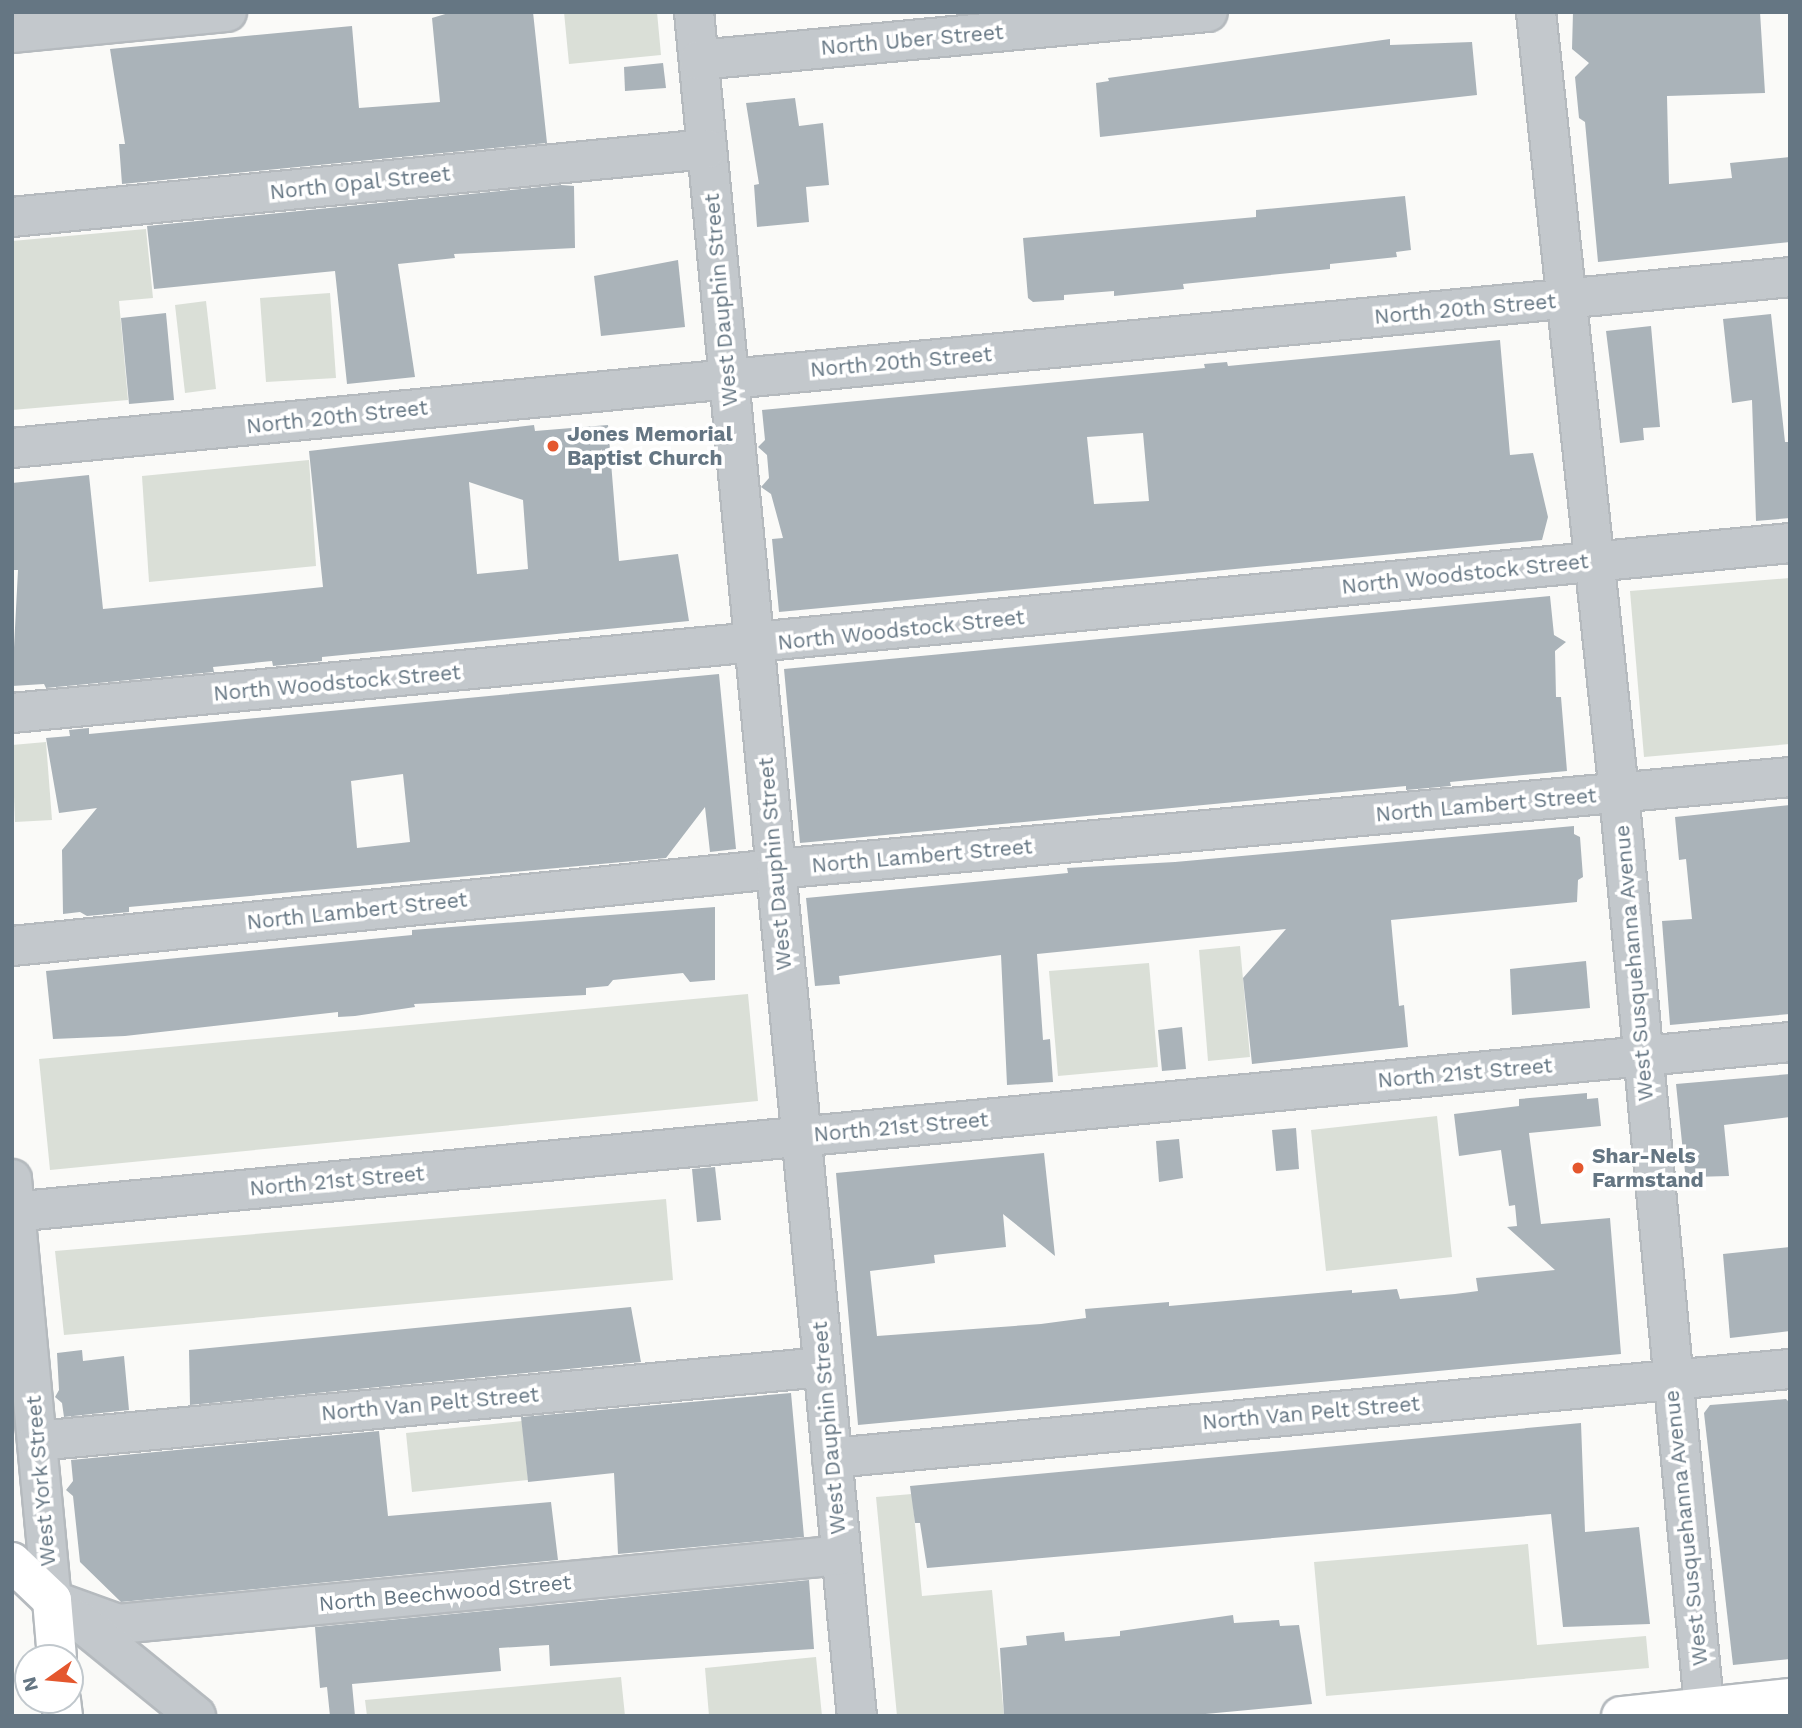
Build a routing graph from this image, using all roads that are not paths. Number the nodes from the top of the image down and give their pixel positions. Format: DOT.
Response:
graph roads {
  1 [pos="227,12"];
  2 [pos="694,12"];
  3 [pos="1208,12"];
  4 [pos="1536,12"];
  5 [pos="12,33"];
  6 [pos="699,60"];
  7 [pos="707,149"];
  8 [pos="12,217"];
  9 [pos="1790,277"];
  10 [pos="1567,299"];
  11 [pos="729,379"];
  12 [pos="12,448"];
  13 [pos="1790,543"];
  14 [pos="1592,561"];
  15 [pos="754,645"];
  16 [pos="12,713"];
  17 [pos="1790,777"];
  18 [pos="1619,793"];
  19 [pos="776,869"];
  20 [pos="12,946"];
  21 [pos="1790,1042"];
  22 [pos="1642,1056"];
  23 [pos="801,1136"];
  24 [pos="13,1201"];
  25 [pos="823,1367"];
  26 [pos="1790,1369"];
  27 [pos="1672,1380"];
  28 [pos="37,1441"];
  29 [pos="832,1458"];
  30 [pos="841,1555"];
  31 [pos="12,1562"];
  32 [pos="52,1600"];
  33 [pos="56,1644"];
  34 [pos="1790,1698"];
  35 [pos="1704,1706"];
  36 [pos="196,1716"];
  37 [pos="857,1716"];
  38 [pos="1621,1716"];
  1 -- 5 [label="street"];
  2 -- 6 [label="street, West Dauphin Street"];
  3 -- 6 [label="street, North Uber Street"];
  4 -- 10 [label="street, West Susquehanna Avenue"];
  6 -- 7 [label="street, West Dauphin Street"];
  7 -- 8 [label="street, North Opal Street"];
  7 -- 11 [label="street, West Dauphin Street"];
  9 -- 10 [label="street, North 20th Street"];
  10 -- 11 [label="street, North 20th Street"];
  10 -- 14 [label="street, West Susquehanna Avenue"];
  11 -- 12 [label="street, North 20th Street"];
  11 -- 15 [label="street, West Dauphin Street"];
  13 -- 14 [label="street, North Woodstock Street"];
  14 -- 15 [label="street, North Woodstock Street"];
  14 -- 18 [label="street, West Susquehanna Avenue"];
  15 -- 16 [label="street, North Woodstock Street"];
  15 -- 19 [label="street, West Dauphin Street"];
  17 -- 18 [label="street, North Lambert Street"];
  18 -- 19 [label="street, North Lambert Street"];
  18 -- 22 [label="street, West Susquehanna Avenue"];
  19 -- 20 [label="street, North Lambert Street"];
  19 -- 23 [label="street, West Dauphin Street"];
  21 -- 22 [label="street, North 21st Street"];
  22 -- 23 [label="street, North 21st Street"];
  22 -- 27 [label="street, West Susquehanna Avenue"];
  23 -- 24 [label="street, North 21st Street"];
  23 -- 25 [label="street, West Dauphin Street"];
  24 -- 28 [label="street, West York Street"];
  25 -- 28 [label="street, North Van Pelt Street"];
  25 -- 29 [label="street, West Dauphin Street"];
  26 -- 27 [label="street, North Van Pelt Street"];
  27 -- 29 [label="street, North Van Pelt Street"];
  27 -- 35 [label="street, West Susquehanna Avenue"];
  28 -- 32 [label="street, West York Street"];
  29 -- 30 [label="street, West Dauphin Street"];
  30 -- 32 [label="street, North Beechwood Street"];
  30 -- 37 [label="street, West Dauphin Street"];
  31 -- 32 [label="main road"];
  32 -- 33 [label="main road, West York Street"];
  32 -- 36 [label="street"];
  34 -- 35 [label="main road"];
  35 -- 38 [label="main road"];
}
